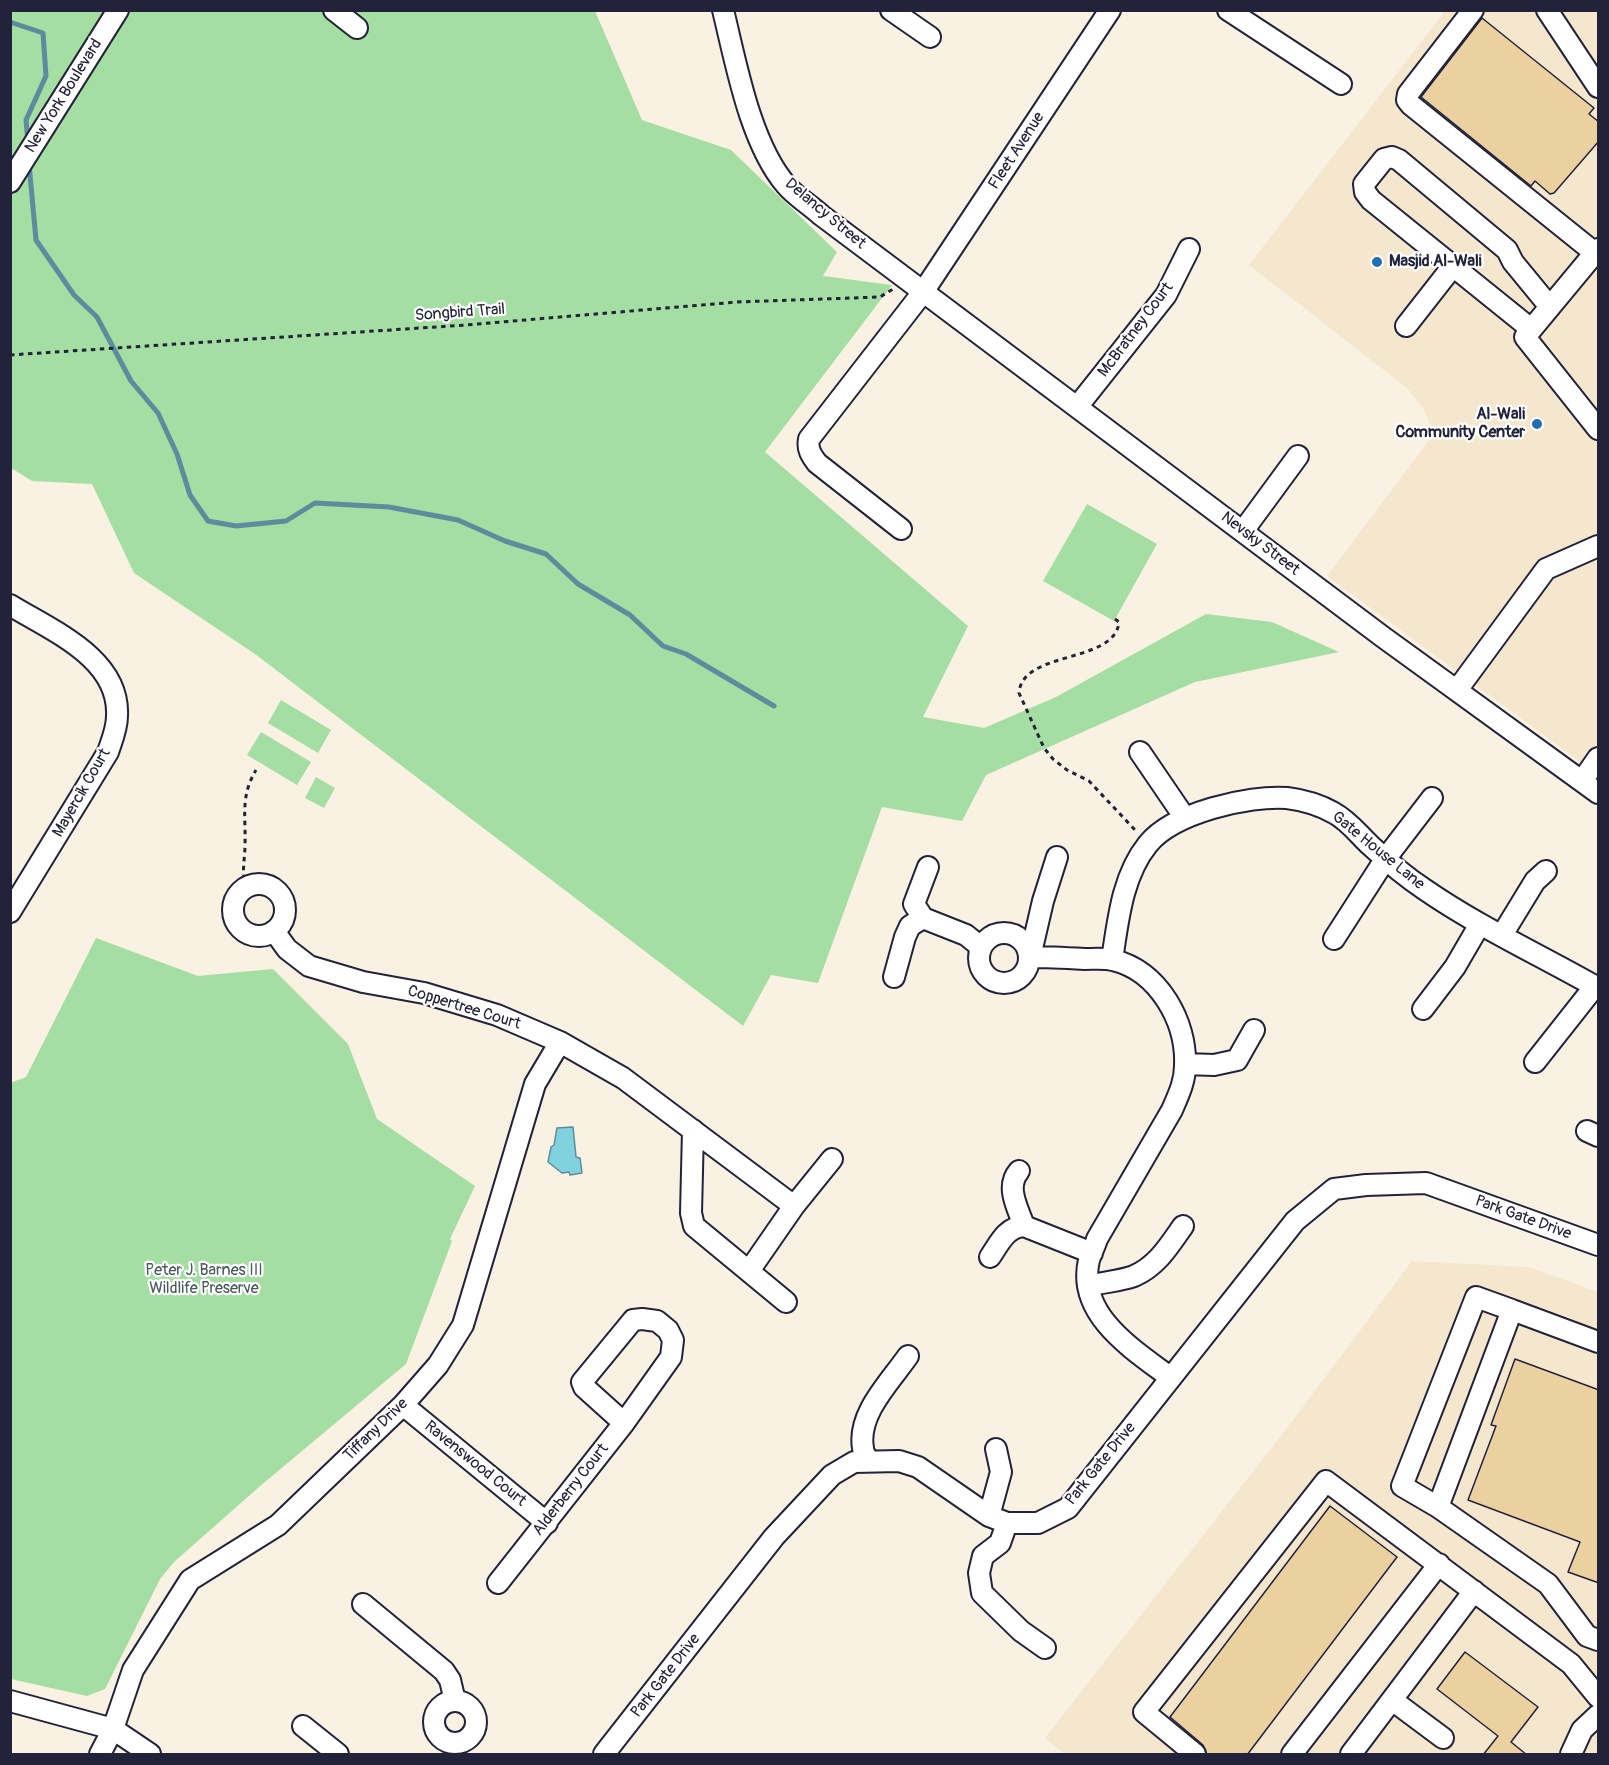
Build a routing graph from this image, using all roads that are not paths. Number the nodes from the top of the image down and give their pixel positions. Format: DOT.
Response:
graph roads {
  1 [pos="118,10"];
  2 [pos="334,10"];
  3 [pos="723,10"];
  4 [pos="891,10"];
  5 [pos="1110,10"];
  6 [pos="1228,10"];
  7 [pos="1473,10"];
  8 [pos="1547,10"];
  9 [pos="357,28"];
  10 [pos="930,37"];
  11 [pos="1341,84"];
  12 [pos="1599,87"];
  13 [pos="10,182"];
  14 [pos="1190,249"];
  15 [pos="1597,251"];
  16 [pos="1453,266"];
  17 [pos="924,292"];
  18 [pos="1550,307"];
  19 [pos="1406,326"];
  20 [pos="1528,333"];
  21 [pos="1077,406"];
  22 [pos="1599,429"];
  23 [pos="1298,456"];
  24 [pos="901,529"];
  25 [pos="1243,531"];
  26 [pos="1599,546"];
  27 [pos="10,605"];
  28 [pos="1458,690"];
  29 [pos="1140,752"];
  30 [pos="1599,758"];
  31 [pos="1582,781"];
  32 [pos="1599,793"];
  33 [pos="1432,798"];
  34 [pos="1185,818"];
  35 [pos="1057,858"];
  36 [pos="1386,858"];
  37 [pos="928,867"];
  38 [pos="1546,871"];
  39 [pos="10,912"];
  40 [pos="923,918"];
  41 [pos="1480,924"];
  42 [pos="274,931"];
  43 [pos="1502,936"];
  44 [pos="1334,939"];
  45 [pos="981,947"];
  46 [pos="1030,957"];
  47 [pos="1112,960"];
  48 [pos="894,977"];
  49 [pos="1597,987"];
  50 [pos="1423,1009"];
  51 [pos="1254,1030"];
  52 [pos="560,1042"];
  53 [pos="1536,1062"];
  54 [pos="1185,1064"];
  55 [pos="693,1130"];
  56 [pos="832,1159"];
  57 [pos="1019,1171"];
  58 [pos="794,1206"];
  59 [pos="1024,1226"];
  60 [pos="1183,1226"];
  61 [pos="1598,1246"];
  62 [pos="1092,1253"];
  63 [pos="990,1257"];
  64 [pos="749,1271"];
  65 [pos="1088,1286"];
  66 [pos="786,1302"];
  67 [pos="1512,1310"];
  68 [pos="1599,1342"];
  69 [pos="908,1356"];
  70 [pos="1171,1378"];
  71 [pos="403,1405"];
  72 [pos="624,1423"];
  73 [pos="996,1449"];
  74 [pos="868,1461"];
  75 [pos="1438,1507"];
  76 [pos="998,1520"];
  77 [pos="547,1523"];
  78 [pos="1439,1564"];
  79 [pos="498,1583"];
  80 [pos="1474,1590"];
  81 [pos="363,1604"];
  82 [pos="1599,1640"];
  83 [pos="1045,1648"];
  84 [pos="1599,1697"];
  85 [pos="1392,1700"];
  86 [pos="10,1701"];
  87 [pos="455,1701"];
  88 [pos="1599,1715"];
  89 [pos="303,1726"];
  90 [pos="113,1729"];
  91 [pos="1443,1738"];
  92 [pos="456,1749"];
  93 [pos="100,1755"];
  94 [pos="150,1755"];
  95 [pos="338,1755"];
  96 [pos="434,1755"];
  97 [pos="604,1755"];
  98 [pos="1195,1755"];
  99 [pos="1292,1755"];
  100 [pos="1351,1755"];
  101 [pos="1571,1755"];
  1 -- 13 [label="street, New York Boulevard"];
  2 -- 9 [label="street"];
  3 -- 17 [label="street, Delancy Street"];
  4 -- 10 [label="street"];
  5 -- 17 [label="street, Fleet Avenue"];
  6 -- 11 [label="street"];
  7 -- 15 [label="street"];
  8 -- 12 [label="street"];
  14 -- 21 [label="street, McBratney Court"];
  15 -- 18 [label="street"];
  16 -- 18 [label="street"];
  16 -- 19 [label="street"];
  16 -- 20 [label="street"];
  17 -- 21 [label="street, Nevsky Street"];
  17 -- 24 [label="street, Fleet Avenue"];
  18 -- 20 [label="street"];
  20 -- 22 [label="street"];
  21 -- 25 [label="street, Nevsky Street"];
  23 -- 25 [label="street"];
  25 -- 28 [label="street, Nevsky Street"];
  26 -- 28 [label="street"];
  27 -- 39 [label="street, Mayercik Court"];
  28 -- 31 [label="street, Nevsky Street"];
  29 -- 34 [label="street"];
  30 -- 31 [label="street"];
  31 -- 32 [label="street, Nevsky Street"];
  33 -- 36 [label="street"];
  34 -- 36 [label="street, Gate House Lane"];
  34 -- 47 [label="street, Gate House Lane"];
  35 -- 46 [label="street"];
  36 -- 41 [label="street, Gate House Lane"];
  36 -- 44 [label="street"];
  37 -- 40 [label="street"];
  38 -- 43 [label="street"];
  40 -- 45 [label="street"];
  40 -- 48 [label="street"];
  41 -- 43 [label="street, Gate House Lane"];
  41 -- 50 [label="street"];
  42 -- 42 [label="street"];
  42 -- 52 [label="street, Coppertree Court"];
  43 -- 49 [label="street, Gate House Lane"];
  45 -- 46 [label="street"];
  45 -- 46 [label="street"];
  46 -- 47 [label="street"];
  47 -- 54 [label="street"];
  49 -- 53 [label="street"];
  51 -- 54 [label="street"];
  52 -- 55 [label="street, Coppertree Court"];
  52 -- 71 [label="street, Tiffany Drive"];
  54 -- 62 [label="street"];
  55 -- 58 [label="street, Coppertree Court"];
  55 -- 64 [label="street"];
  56 -- 58 [label="street"];
  57 -- 59 [label="street"];
  58 -- 64 [label="street"];
  59 -- 62 [label="street"];
  59 -- 63 [label="street"];
  60 -- 65 [label="street"];
  61 -- 70 [label="street, Park Gate Drive"];
  62 -- 65 [label="street"];
  64 -- 66 [label="street"];
  65 -- 70 [label="street"];
  67 -- 68 [label="street"];
  67 -- 75 [label="street"];
  67 -- 75 [label="street"];
  69 -- 74 [label="street"];
  70 -- 76 [label="street, Park Gate Drive"];
  71 -- 77 [label="street, Ravenswood Court"];
  71 -- 90 [label="street, Tiffany Drive"];
  72 -- 72 [label="street, Alderberry Court"];
  72 -- 77 [label="street, Alderberry Court"];
  73 -- 76 [label="street"];
  74 -- 76 [label="street, Park Gate Drive"];
  74 -- 97 [label="street, Park Gate Drive"];
  75 -- 82 [label="street"];
  76 -- 83 [label="street"];
  77 -- 79 [label="street, Alderberry Court"];
  78 -- 80 [label="street"];
  78 -- 98 [label="street"];
  78 -- 99 [label="street"];
  80 -- 84 [label="street"];
  80 -- 85 [label="street"];
  81 -- 87 [label="street"];
  85 -- 91 [label="street"];
  85 -- 100 [label="street"];
  86 -- 90 [label="street"];
  87 -- 92 [label="street"];
  87 -- 92 [label="street"];
  88 -- 101 [label="street"];
  89 -- 95 [label="street"];
  90 -- 93 [label="street, Tiffany Drive"];
  90 -- 94 [label="street"];
  92 -- 96 [label="street"];
}
